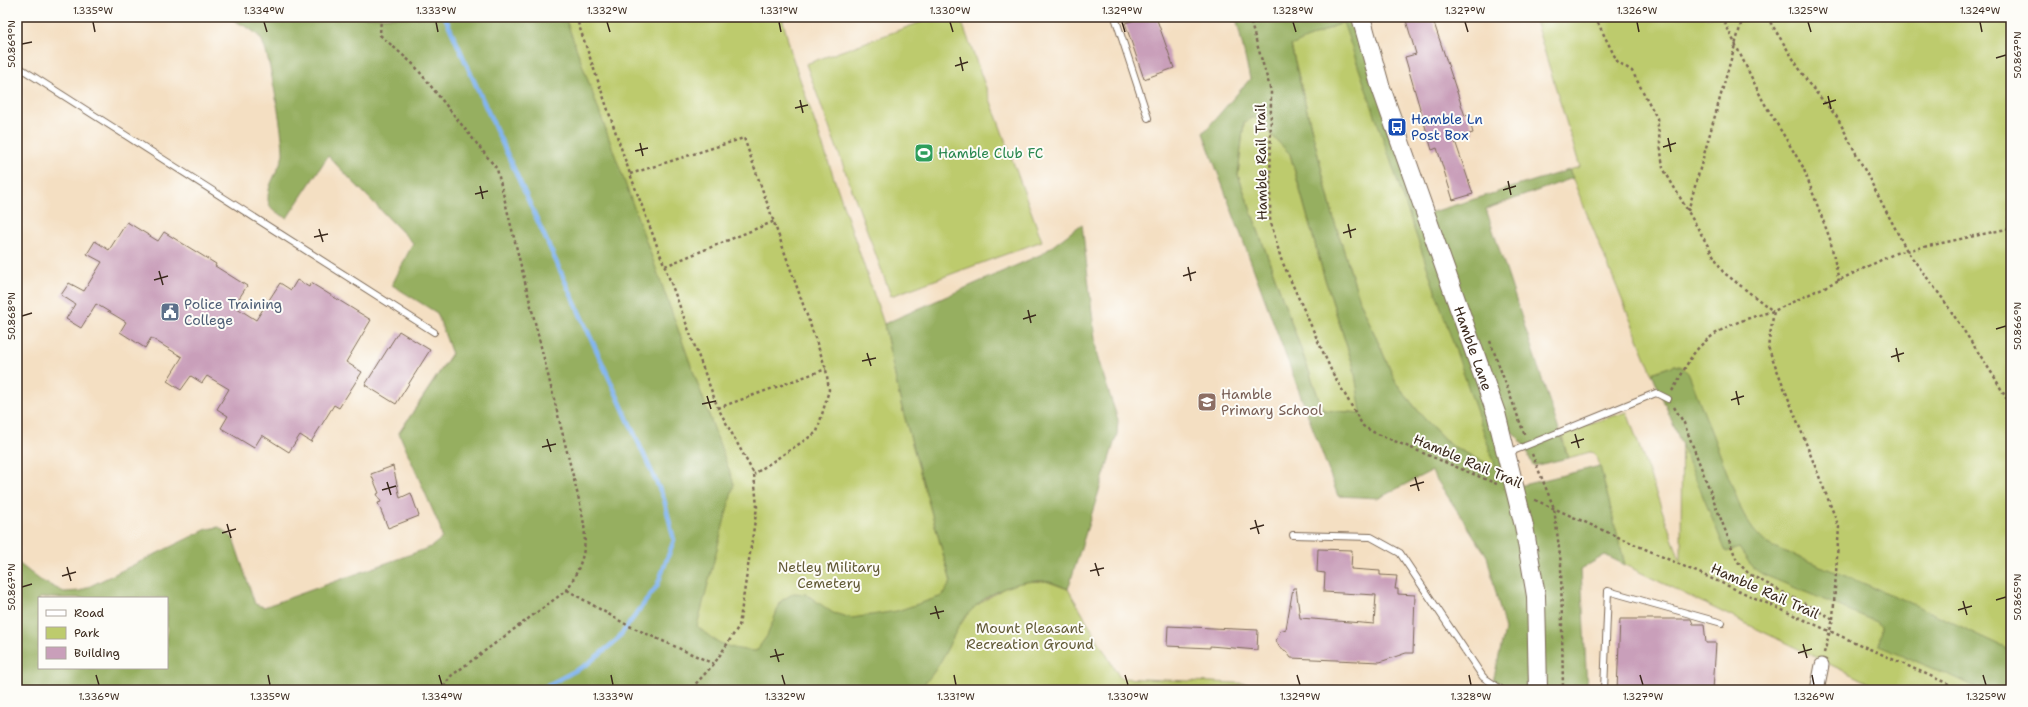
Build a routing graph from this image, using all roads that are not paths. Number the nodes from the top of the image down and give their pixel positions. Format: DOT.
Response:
graph roads {
  1 [pos="1115,17"];
  2 [pos="1361,17"];
  3 [pos="17,66"];
  4 [pos="1148,118"];
  5 [pos="434,332"];
  6 [pos="1668,398"];
  7 [pos="1506,454"];
  8 [pos="1294,535"];
  9 [pos="1722,623"];
  10 [pos="1822,665"];
  11 [pos="1502,690"];
  12 [pos="1538,690"];
  13 [pos="1604,690"];
  14 [pos="1817,690"];
  1 -- 4 [label="lane"];
  2 -- 7 [label="main road, Hamble Lane"];
  3 -- 5 [label="lane"];
  6 -- 7 [label="lane"];
  7 -- 12 [label="main road, Hamble Lane"];
  8 -- 11 [label="lane"];
  9 -- 13 [label="lane"];
  10 -- 14 [label="street"];
}
